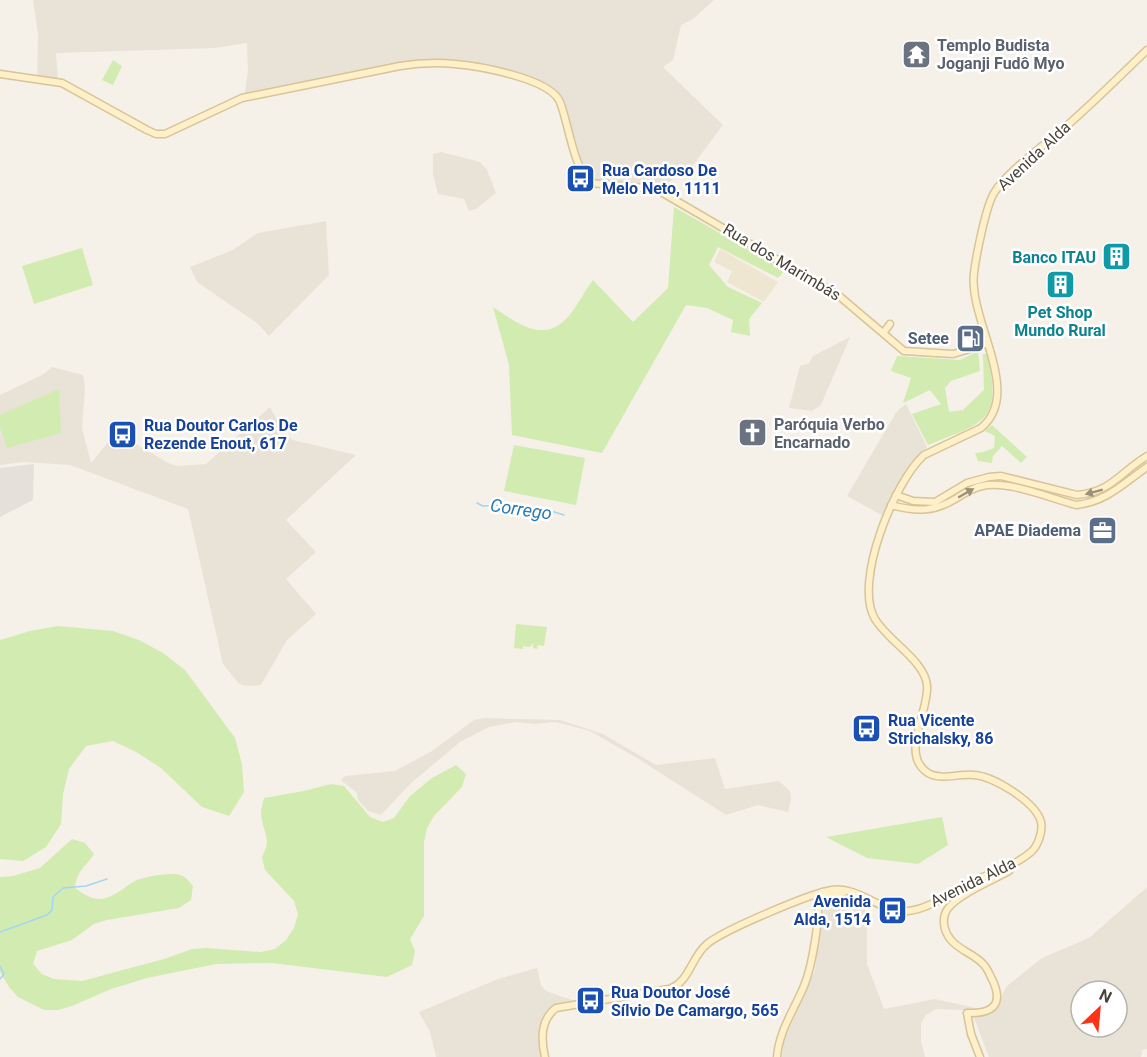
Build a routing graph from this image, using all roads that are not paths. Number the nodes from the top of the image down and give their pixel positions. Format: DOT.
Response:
graph roads {
  1 [pos="1147,50"];
  2 [pos="0,74"];
  3 [pos="890,324"];
  4 [pos="884,332"];
  5 [pos="986,344"];
  6 [pos="1147,456"];
  7 [pos="1147,467"];
  8 [pos="896,495"];
  9 [pos="891,505"];
  10 [pos="1014,863"];
  11 [pos="825,894"];
  12 [pos="807,898"];
  13 [pos="818,898"];
  14 [pos="820,910"];
  15 [pos="545,1057"];
  16 [pos="777,1057"];
  17 [pos="980,1057"];
  1 -- 5 [label="main road, Avenida Alda"];
  2 -- 4 [label="main road, Rua dos Marimbás"];
  3 -- 4 [label="main road"];
  4 -- 5 [label="main road, Rua dos Marimbás"];
  5 -- 8 [label="main road, Avenida Alda"];
  6 -- 8 [label="main road, one-way"];
  9 -- 7 [label="main road, one-way"];
  8 -- 9 [label="main road, Avenida Alda"];
  9 -- 10 [label="main road, Avenida Alda"];
  10 -- 11 [label="main road, Avenida Alda"];
  10 -- 17 [label="main road"];
  11 -- 12 [label="main road, Avenida Alda"];
  11 -- 13 [label="main road, Avenida Alda"];
  11 -- 14 [label="main road"];
  12 -- 13 [label="main road, Avenida Alda"];
  12 -- 15 [label="main road"];
  13 -- 14 [label="main road"];
  14 -- 16 [label="main road"];
}
